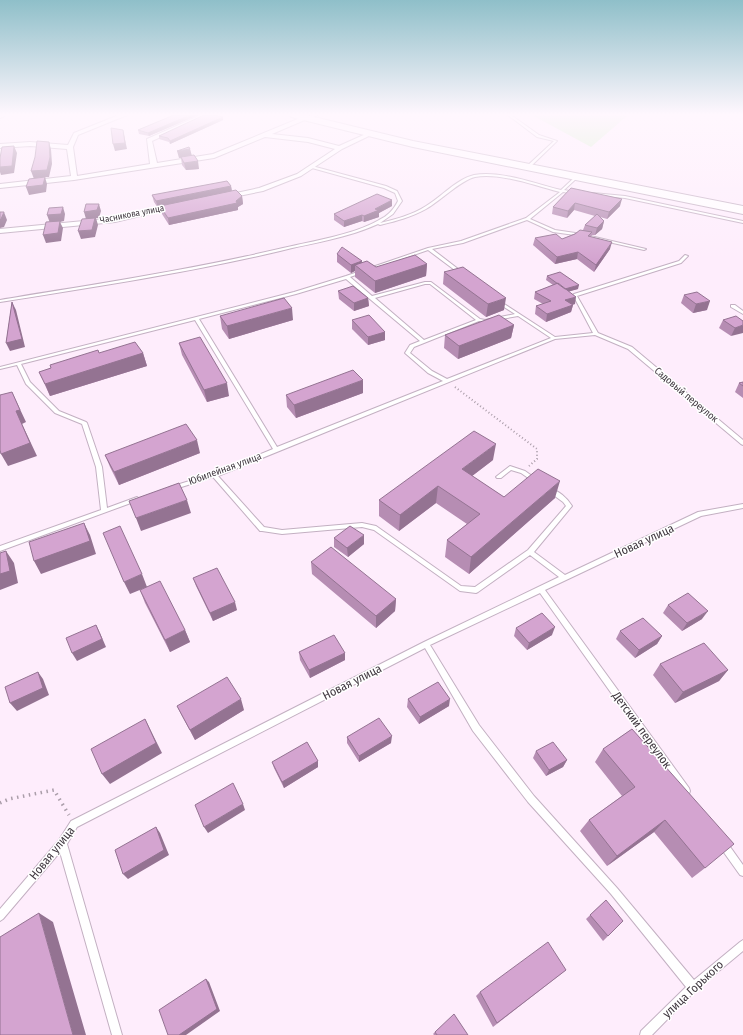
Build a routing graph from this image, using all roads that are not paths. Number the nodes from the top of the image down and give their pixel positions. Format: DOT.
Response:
graph roads {
  1 [pos="72,163"];
  2 [pos="170,163"];
  3 [pos="318,163"];
  4 [pos="510,163"];
  5 [pos="532,163"];
  6 [pos="154,166"];
  7 [pos="313,167"];
  8 [pos="528,167"];
  9 [pos="576,177"];
  10 [pos="74,178"];
  11 [pos="0,186"];
  12 [pos="561,192"];
  13 [pos="576,193"];
  14 [pos="590,194"];
  15 [pos="217,198"];
  16 [pos="187,204"];
  17 [pos="743,210"];
  18 [pos="527,219"];
  19 [pos="743,222"];
  20 [pos="370,226"];
  21 [pos="0,231"];
  22 [pos="429,249"];
  23 [pos="644,249"];
  24 [pos="686,256"];
  25 [pos="347,277"];
  26 [pos="466,277"];
  27 [pos="491,296"];
  28 [pos="371,298"];
  29 [pos="0,301"];
  30 [pos="733,306"];
  31 [pos="743,313"];
  32 [pos="516,315"];
  33 [pos="196,318"];
  34 [pos="479,320"];
  35 [pos="596,334"];
  36 [pos="554,338"];
  37 [pos="422,342"];
  38 [pos="630,348"];
  39 [pos="18,363"];
  40 [pos="0,368"];
  41 [pos="447,381"];
  42 [pos="743,443"];
  43 [pos="276,450"];
  44 [pos="214,474"];
  45 [pos="499,477"];
  46 [pos="162,491"];
  47 [pos="140,498"];
  48 [pos="743,506"];
  49 [pos="104,510"];
  50 [pos="0,549"];
  51 [pos="530,552"];
  52 [pos="565,578"];
  53 [pos="541,589"];
  54 [pos="426,644"];
  55 [pos="693,801"];
  56 [pos="720,838"];
  57 [pos="62,843"];
  58 [pos="743,872"];
  59 [pos="0,916"];
  60 [pos="743,945"];
  61 [pos="693,987"];
  62 [pos="117,1035"];
  63 [pos="645,1035"];
  1 -- 10 [label="street"];
  2 -- 6 [label="street"];
  3 -- 7 [label="street"];
  4 -- 8 [label="highway"];
  5 -- 8 [label="lane"];
  6 -- 10 [label="street"];
  7 -- 15 [label="street"];
  7 -- 20 [label="lane"];
  8 -- 9 [label="highway"];
  9 -- 12 [label="lane"];
  9 -- 17 [label="highway"];
  10 -- 11 [label="street"];
  12 -- 13 [label="lane"];
  12 -- 18 [label="lane"];
  12 -- 20 [label="lane"];
  14 -- 19 [label="lane"];
  16 -- 21 [label="street, Часникова улица"];
  18 -- 22 [label="lane"];
  18 -- 23 [label="lane"];
  20 -- 29 [label="lane"];
  22 -- 25 [label="lane"];
  22 -- 26 [label="lane"];
  24 -- 35 [label="lane"];
  25 -- 28 [label="lane"];
  25 -- 33 [label="lane"];
  27 -- 32 [label="lane"];
  28 -- 34 [label="lane"];
  28 -- 37 [label="lane"];
  30 -- 31 [label="lane"];
  32 -- 34 [label="lane"];
  32 -- 36 [label="lane"];
  33 -- 39 [label="lane"];
  33 -- 43 [label="lane"];
  34 -- 37 [label="lane"];
  35 -- 36 [label="lane, Юбилейная улица"];
  35 -- 38 [label="lane, Юбилейная улица"];
  36 -- 41 [label="lane, Юбилейная улица"];
  37 -- 41 [label="lane"];
  38 -- 42 [label="lane, Садовый переулок"];
  39 -- 40 [label="lane"];
  39 -- 49 [label="lane"];
  41 -- 43 [label="lane, Юбилейная улица"];
  43 -- 44 [label="lane, Юбилейная улица"];
  44 -- 46 [label="lane, Юбилейная улица"];
  44 -- 51 [label="lane"];
  45 -- 51 [label="lane"];
  47 -- 49 [label="lane"];
  48 -- 52 [label="lane, Новая улица"];
  49 -- 50 [label="lane"];
  51 -- 52 [label="lane"];
  52 -- 53 [label="lane, Новая улица"];
  53 -- 54 [label="lane, Новая улица"];
  53 -- 55 [label="lane, Детский переулок"];
  54 -- 57 [label="lane, Новая улица"];
  54 -- 61 [label="lane"];
  56 -- 58 [label="lane"];
  57 -- 59 [label="lane, Новая улица"];
  57 -- 62 [label="lane"];
  60 -- 61 [label="lane, улица Горького"];
  61 -- 63 [label="lane, улица Горького"];
}
